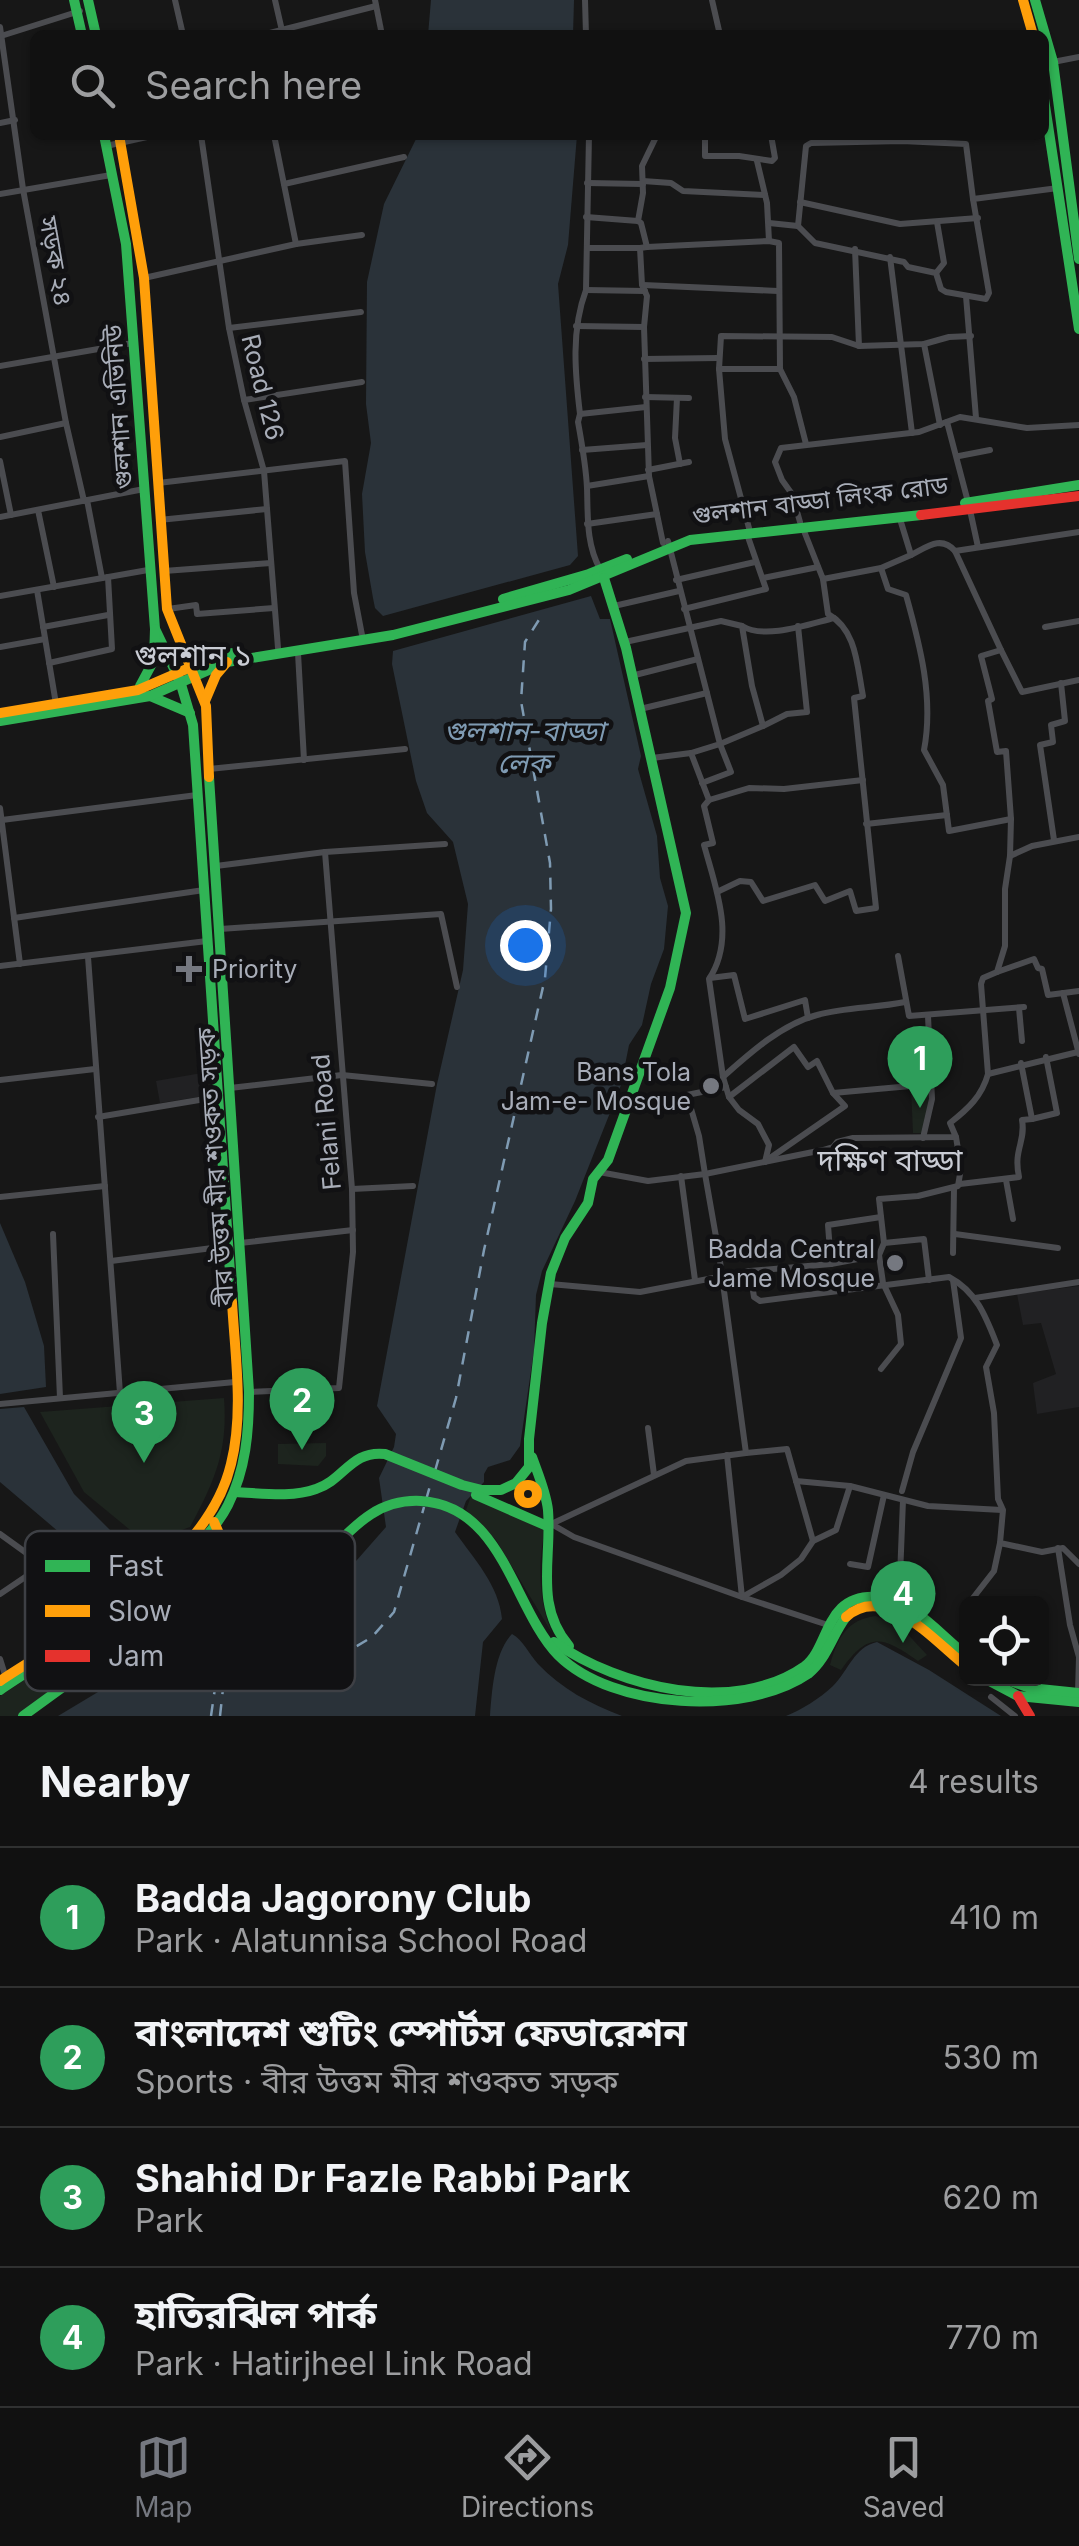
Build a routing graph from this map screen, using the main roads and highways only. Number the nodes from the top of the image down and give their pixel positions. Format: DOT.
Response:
graph roads {
  1 [pos="1023,0"];
  2 [pos="1035,0"];
  3 [pos="89,4"];
  4 [pos="95,30"];
  5 [pos="1032,30"];
  6 [pos="1044,30"];
  7 [pos="1049,48"];
  8 [pos="1049,116"];
  9 [pos="105,140"];
  10 [pos="120,140"];
  11 [pos="1070,185"];
  12 [pos="1079,259"];
  13 [pos="1079,329"];
  14 [pos="1079,486"];
  15 [pos="1079,496"];
  16 [pos="969,506"];
  17 [pos="802,526"];
  18 [pos="602,574"];
  19 [pos="584,584"];
  20 [pos="613,604"];
  21 [pos="156,629"];
  22 [pos="178,648"];
  23 [pos="224,659"];
  24 [pos="192,670"];
  25 [pos="178,677"];
  26 [pos="138,690"];
  27 [pos="150,696"];
  28 [pos="204,700"];
  29 [pos="0,712"];
  30 [pos="190,713"];
  31 [pos="0,721"];
  32 [pos="220,929"];
  33 [pos="207,941"];
  34 [pos="234,1245"];
  35 [pos="530,1452"];
  36 [pos="520,1485"];
  37 [pos="236,1492"];
  38 [pos="539,1492"];
  39 [pos="485,1495"];
  40 [pos="522,1501"];
  41 [pos="516,1512"];
  42 [pos="212,1521"];
  43 [pos="546,1526"];
  44 [pos="205,1531"];
  45 [pos="217,1531"];
  46 [pos="348,1531"];
  47 [pos="547,1595"];
  48 [pos="526,1602"];
  49 [pos="542,1631"];
  50 [pos="959,1650"];
  51 [pos="959,1661"];
  52 [pos="605,1672"];
  53 [pos="999,1686"];
  54 [pos="1024,1686"];
  55 [pos="56,1691"];
  56 [pos="1079,1693"];
  57 [pos="1018,1696"];
  58 [pos="1079,1702"];
  59 [pos="690,1703"];
  60 [pos="23,1716"];
  61 [pos="1030,1716"];
  1 -- 5 [label="main road"];
  2 -- 6 [label="main road"];
  3 -- 4 [label="main road"];
  7 -- 11 [label="main road"];
  8 -- 11 [label="main road"];
  9 -- 21 [label="main road, গুলশান এভিনিউ"];
  10 -- 22 [label="main road, গুলশান এভিনিউ"];
  11 -- 12 [label="main road"];
  11 -- 13 [label="main road"];
  14 -- 16 [label="main road, গুলশান বাড্ডা লিংক রোড"];
  15 -- 16 [label="main road, গুলশান বাড্ডা লিংক রোড"];
  16 -- 17 [label="main road, গুলশান বাড্ডা লিংক রোড"];
  16 -- 17 [label="main road, গুলশান বাড্ডা লিংক রোড"];
  17 -- 18 [label="main road, গুলশান বাড্ডা লিংক রোড"];
  18 -- 19 [label="main road, গুলশান বাড্ডা লিংক রোড"];
  18 -- 20 [label="main road"];
  18 -- 23 [label="main road, গুলশান বাড্ডা লিংক রোড"];
  19 -- 20 [label="main road"];
  19 -- 23 [label="main road, গুলশান বাড্ডা লিংক রোড"];
  20 -- 35 [label="main road"];
  21 -- 25 [label="main road, গুলশান এভিনিউ"];
  21 -- 26 [label="main road"];
  22 -- 23 [label="main road"];
  22 -- 24 [label="main road, গুলশান এভিনিউ"];
  23 -- 24 [label="main road"];
  23 -- 28 [label="main road"];
  24 -- 25 [label="main road"];
  24 -- 28 [label="main road, বীর উত্তম মীর শওকত সড়ক"];
  25 -- 26 [label="main road"];
  25 -- 27 [label="main road"];
  25 -- 30 [label="main road, বীর উত্তম মীর শওকত সড়ক"];
  26 -- 29 [label="main road"];
  27 -- 30 [label="main road"];
  27 -- 31 [label="main road"];
  28 -- 32 [label="main road, বীর উত্তম মীর শওকত সড়ক"];
  30 -- 33 [label="main road, বীর উত্তম মীর শওকত সড়ক"];
  32 -- 33 [label="main road"];
  32 -- 34 [label="main road, বীর উত্তম মীর শওকত সড়ক"];
  33 -- 34 [label="main road, বীর উত্তম মীর শওকত সড়ক"];
  34 -- 37 [label="main road, বীর উত্তম মীর শওকত সড়ক"];
  34 -- 42 [label="main road, বীর উত্তম মীর শওকত সড়ক"];
  35 -- 36 [label="main road"];
  35 -- 38 [label="main road"];
  36 -- 38 [label="main road"];
  36 -- 39 [label="main road"];
  36 -- 40 [label="main road"];
  37 -- 39 [label="main road"];
  37 -- 42 [label="main road, বীর উত্তম মীর শওকত সড়ক"];
  38 -- 40 [label="main road"];
  38 -- 43 [label="main road"];
  39 -- 41 [label="main road"];
  40 -- 41 [label="main road"];
  41 -- 43 [label="main road"];
  42 -- 44 [label="main road, বীর উত্তম মীর শওকত সড়ক"];
  42 -- 45 [label="main road"];
  43 -- 47 [label="main road"];
  46 -- 48 [label="main road"];
  47 -- 48 [label="main road"];
  47 -- 52 [label="main road"];
  48 -- 49 [label="main road"];
  49 -- 52 [label="main road"];
  49 -- 59 [label="main road"];
  50 -- 52 [label="main road"];
  51 -- 59 [label="main road"];
  52 -- 59 [label="main road"];
  53 -- 57 [label="main road"];
  54 -- 56 [label="main road"];
  55 -- 60 [label="main road"];
  57 -- 58 [label="main road"];
  57 -- 61 [label="main road"];
}
